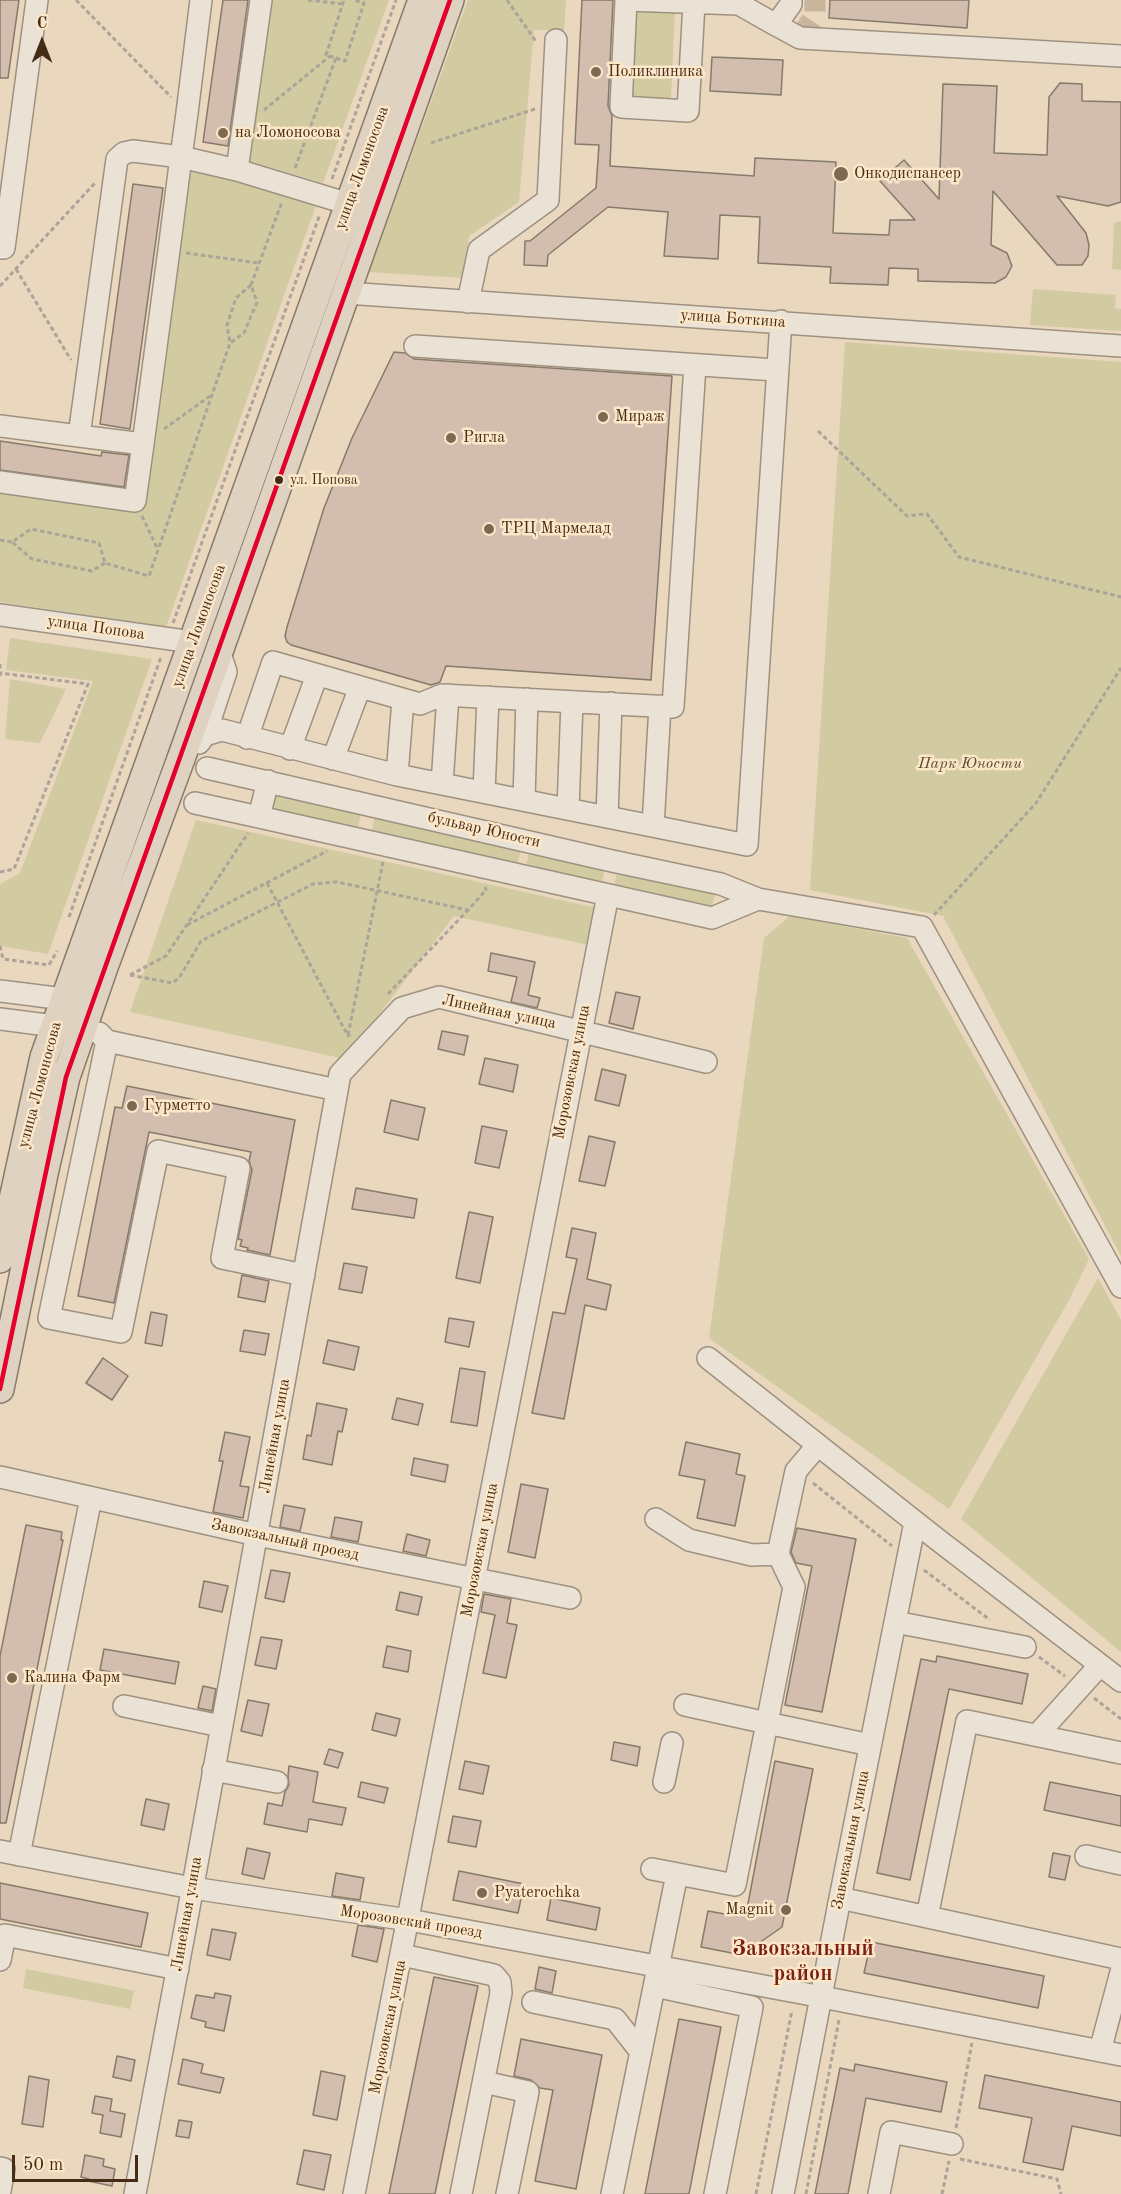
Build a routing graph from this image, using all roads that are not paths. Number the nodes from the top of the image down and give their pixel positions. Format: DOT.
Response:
graph roads {
  1 [pos="37,0"];
  2 [pos="201,0"];
  3 [pos="261,0"];
  4 [pos="422,0"];
  5 [pos="450,0"];
  6 [pos="791,0"];
  7 [pos="739,2"];
  8 [pos="694,3"];
  9 [pos="776,25"];
  10 [pos="556,40"];
  11 [pos="1121,56"];
  12 [pos="181,157"];
  13 [pos="237,170"];
  14 [pos="338,200"];
  15 [pos="0,248"];
  16 [pos="346,293"];
  17 [pos="468,302"];
  18 [pos="781,321"];
  19 [pos="414,346"];
  20 [pos="1121,346"];
  21 [pos="695,365"];
  22 [pos="776,370"];
  23 [pos="0,426"];
  24 [pos="79,436"];
  25 [pos="142,444"];
  26 [pos="0,482"];
  27 [pos="0,615"];
  28 [pos="181,637"];
  29 [pos="219,650"];
  30 [pos="317,675"];
  31 [pos="360,687"];
  32 [pos="448,695"];
  33 [pos="488,697"];
  34 [pos="527,699"];
  35 [pos="403,700"];
  36 [pos="572,702"];
  37 [pos="611,704"];
  38 [pos="660,706"];
  39 [pos="205,735"];
  40 [pos="247,738"];
  41 [pos="290,749"];
  42 [pos="182,756"];
  43 [pos="333,759"];
  44 [pos="207,768"];
  45 [pos="397,775"];
  46 [pos="268,781"];
  47 [pos="442,784"];
  48 [pos="484,792"];
  49 [pos="524,800"];
  50 [pos="195,803"];
  51 [pos="568,809"];
  52 [pos="259,817"];
  53 [pos="607,817"];
  54 [pos="653,826"];
  55 [pos="758,899"];
  56 [pos="606,905"];
  57 [pos="0,991"];
  58 [pos="64,999"];
  59 [pos="87,1017"];
  60 [pos="0,1019"];
  61 [pos="55,1027"];
  62 [pos="580,1030"];
  63 [pos="107,1041"];
  64 [pos="706,1062"];
  65 [pos="338,1082"];
  66 [pos="0,1259"];
  67 [pos="304,1275"];
  68 [pos="1121,1287"];
  69 [pos="4,1345"];
  70 [pos="708,1358"];
  71 [pos="0,1389"];
  72 [pos="818,1445"];
  73 [pos="0,1477"];
  74 [pos="91,1498"];
  75 [pos="656,1519"];
  76 [pos="915,1522"];
  77 [pos="257,1535"];
  78 [pos="778,1554"];
  79 [pos="475,1579"];
  80 [pos="570,1598"];
  81 [pos="895,1622"];
  82 [pos="1025,1647"];
  83 [pos="1100,1665"];
  84 [pos="1121,1681"];
  85 [pos="685,1705"];
  86 [pos="124,1706"];
  87 [pos="767,1723"];
  88 [pos="221,1726"];
  89 [pos="1037,1735"];
  90 [pos="672,1743"];
  91 [pos="870,1745"];
  92 [pos="1121,1754"];
  93 [pos="213,1770"];
  94 [pos="277,1782"];
  95 [pos="664,1782"];
  96 [pos="9,1853"];
  97 [pos="1086,1856"];
  98 [pos="1121,1864"];
  99 [pos="652,1869"];
  100 [pos="677,1874"];
  101 [pos="192,1888"];
  102 [pos="840,1898"];
  103 [pos="927,1917"];
  104 [pos="409,1920"];
  105 [pos="402,1955"];
  106 [pos="1121,1959"];
  107 [pos="0,1960"];
  108 [pos="178,1969"];
  109 [pos="1121,1972"];
  110 [pos="657,1976"];
  111 [pos="821,1996"];
  112 [pos="532,2002"];
  113 [pos="1100,2051"];
  114 [pos="641,2052"];
  115 [pos="1121,2055"];
  116 [pos="484,2082"];
  117 [pos="952,2144"];
  118 [pos="0,2168"];
  119 [pos="0,2190"];
  120 [pos="135,2194"];
  121 [pos="354,2194"];
  122 [pos="460,2194"];
  123 [pos="507,2194"];
  124 [pos="612,2194"];
  125 [pos="716,2194"];
  126 [pos="783,2194"];
  127 [pos="879,2194"];
  1 -- 15 [label="street"];
  2 -- 12 [label="street"];
  3 -- 13 [label="street"];
  4 -- 14 [label="main road, улица Ломоносова"];
  5 -- 16 [label="main road, улица Ломоносова"];
  6 -- 9 [label="street"];
  7 -- 8 [label="street"];
  7 -- 9 [label="street"];
  8 -- 8 [label="street"];
  9 -- 11 [label="street"];
  10 -- 17 [label="street"];
  12 -- 13 [label="street"];
  12 -- 24 [label="street"];
  12 -- 25 [label="street"];
  13 -- 14 [label="street"];
  14 -- 28 [label="main road, улица Ломоносова"];
  16 -- 17 [label="street, улица Боткина"];
  16 -- 29 [label="main road, улица Ломоносова"];
  17 -- 18 [label="street, улица Боткина"];
  18 -- 20 [label="street, улица Боткина"];
  18 -- 22 [label="street"];
  19 -- 21 [label="street"];
  21 -- 22 [label="street"];
  21 -- 38 [label="street"];
  22 -- 54 [label="street"];
  23 -- 24 [label="street"];
  24 -- 25 [label="street"];
  25 -- 26 [label="street"];
  27 -- 28 [label="street, улица Попова"];
  28 -- 58 [label="main road, улица Ломоносова"];
  29 -- 39 [label="street"];
  29 -- 42 [label="main road, улица Ломоносова"];
  30 -- 31 [label="street"];
  30 -- 40 [label="street"];
  30 -- 41 [label="street"];
  31 -- 35 [label="street"];
  31 -- 43 [label="street"];
  32 -- 33 [label="street"];
  32 -- 35 [label="street"];
  32 -- 47 [label="street"];
  33 -- 34 [label="street"];
  33 -- 48 [label="street"];
  34 -- 36 [label="street"];
  34 -- 49 [label="street"];
  35 -- 45 [label="street"];
  36 -- 37 [label="street"];
  36 -- 51 [label="street"];
  37 -- 38 [label="street"];
  37 -- 53 [label="street"];
  38 -- 54 [label="street"];
  39 -- 40 [label="street"];
  39 -- 42 [label="street"];
  40 -- 41 [label="street"];
  41 -- 43 [label="street"];
  42 -- 59 [label="main road, улица Ломоносова"];
  43 -- 45 [label="street"];
  44 -- 46 [label="street, бульвар Юности"];
  45 -- 47 [label="street"];
  46 -- 52 [label="street"];
  46 -- 55 [label="street, бульвар Юности"];
  47 -- 48 [label="street"];
  48 -- 49 [label="street"];
  49 -- 51 [label="street"];
  50 -- 52 [label="street"];
  51 -- 53 [label="street"];
  52 -- 55 [label="street"];
  53 -- 54 [label="street"];
  55 -- 68 [label="street, бульвар Юности"];
  56 -- 62 [label="street, Морозовская улица"];
  57 -- 58 [label="street"];
  58 -- 59 [label="street"];
  58 -- 61 [label="main road, улица Ломоносова"];
  59 -- 61 [label="street"];
  59 -- 63 [label="street"];
  59 -- 69 [label="main road, улица Ломоносова"];
  60 -- 61 [label="street"];
  61 -- 66 [label="main road, улица Ломоносова"];
  62 -- 64 [label="street, Линейная улица"];
  62 -- 65 [label="street, Линейная улица"];
  62 -- 79 [label="street, Морозовская улица"];
  63 -- 65 [label="street"];
  63 -- 67 [label="street"];
  65 -- 67 [label="street, Линейная улица"];
  67 -- 77 [label="street, Линейная улица"];
  69 -- 71 [label="main road, улица Ломоносова"];
  70 -- 72 [label="street"];
  72 -- 76 [label="street"];
  72 -- 78 [label="street"];
  73 -- 74 [label="street, Завокзальный проезд"];
  74 -- 77 [label="street, Завокзальный проезд"];
  74 -- 96 [label="street"];
  75 -- 78 [label="street"];
  76 -- 81 [label="street, Завокзальная улица"];
  76 -- 83 [label="street"];
  77 -- 79 [label="street, Завокзальный проезд"];
  77 -- 88 [label="street, Линейная улица"];
  78 -- 87 [label="street"];
  79 -- 80 [label="street, Завокзальный проезд"];
  79 -- 104 [label="street, Морозовская улица"];
  81 -- 82 [label="street"];
  81 -- 91 [label="street, Завокзальная улица"];
  83 -- 84 [label="street"];
  83 -- 89 [label="street"];
  85 -- 87 [label="street"];
  86 -- 88 [label="street"];
  87 -- 91 [label="street"];
  87 -- 100 [label="street"];
  88 -- 93 [label="street, Линейная улица"];
  89 -- 92 [label="street"];
  89 -- 103 [label="street"];
  90 -- 95 [label="street"];
  91 -- 102 [label="street, Завокзальная улица"];
  93 -- 94 [label="street"];
  93 -- 101 [label="street, Линейная улица"];
  96 -- 101 [label="street, Морозовский проезд"];
  97 -- 98 [label="street"];
  99 -- 100 [label="street"];
  100 -- 110 [label="street"];
  101 -- 104 [label="street, Морозовский проезд"];
  101 -- 108 [label="street, Линейная улица"];
  102 -- 103 [label="street"];
  102 -- 111 [label="street, Завокзальная улица"];
  103 -- 106 [label="street"];
  104 -- 105 [label="street, Морозовская улица"];
  104 -- 110 [label="street, Морозовский проезд"];
  105 -- 116 [label="street"];
  105 -- 121 [label="street, Морозовская улица"];
  107 -- 108 [label="street"];
  108 -- 120 [label="street, Линейная улица"];
  109 -- 113 [label="street"];
  110 -- 111 [label="street, Морозовский проезд"];
  110 -- 114 [label="street"];
  110 -- 125 [label="street"];
  111 -- 113 [label="street, Морозовский проезд"];
  111 -- 126 [label="street, Завокзальная улица"];
  112 -- 114 [label="street"];
  113 -- 115 [label="street, Морозовский проезд"];
  114 -- 124 [label="street"];
  116 -- 122 [label="street"];
  116 -- 123 [label="street"];
  117 -- 127 [label="street"];
  118 -- 119 [label="street"];
}
